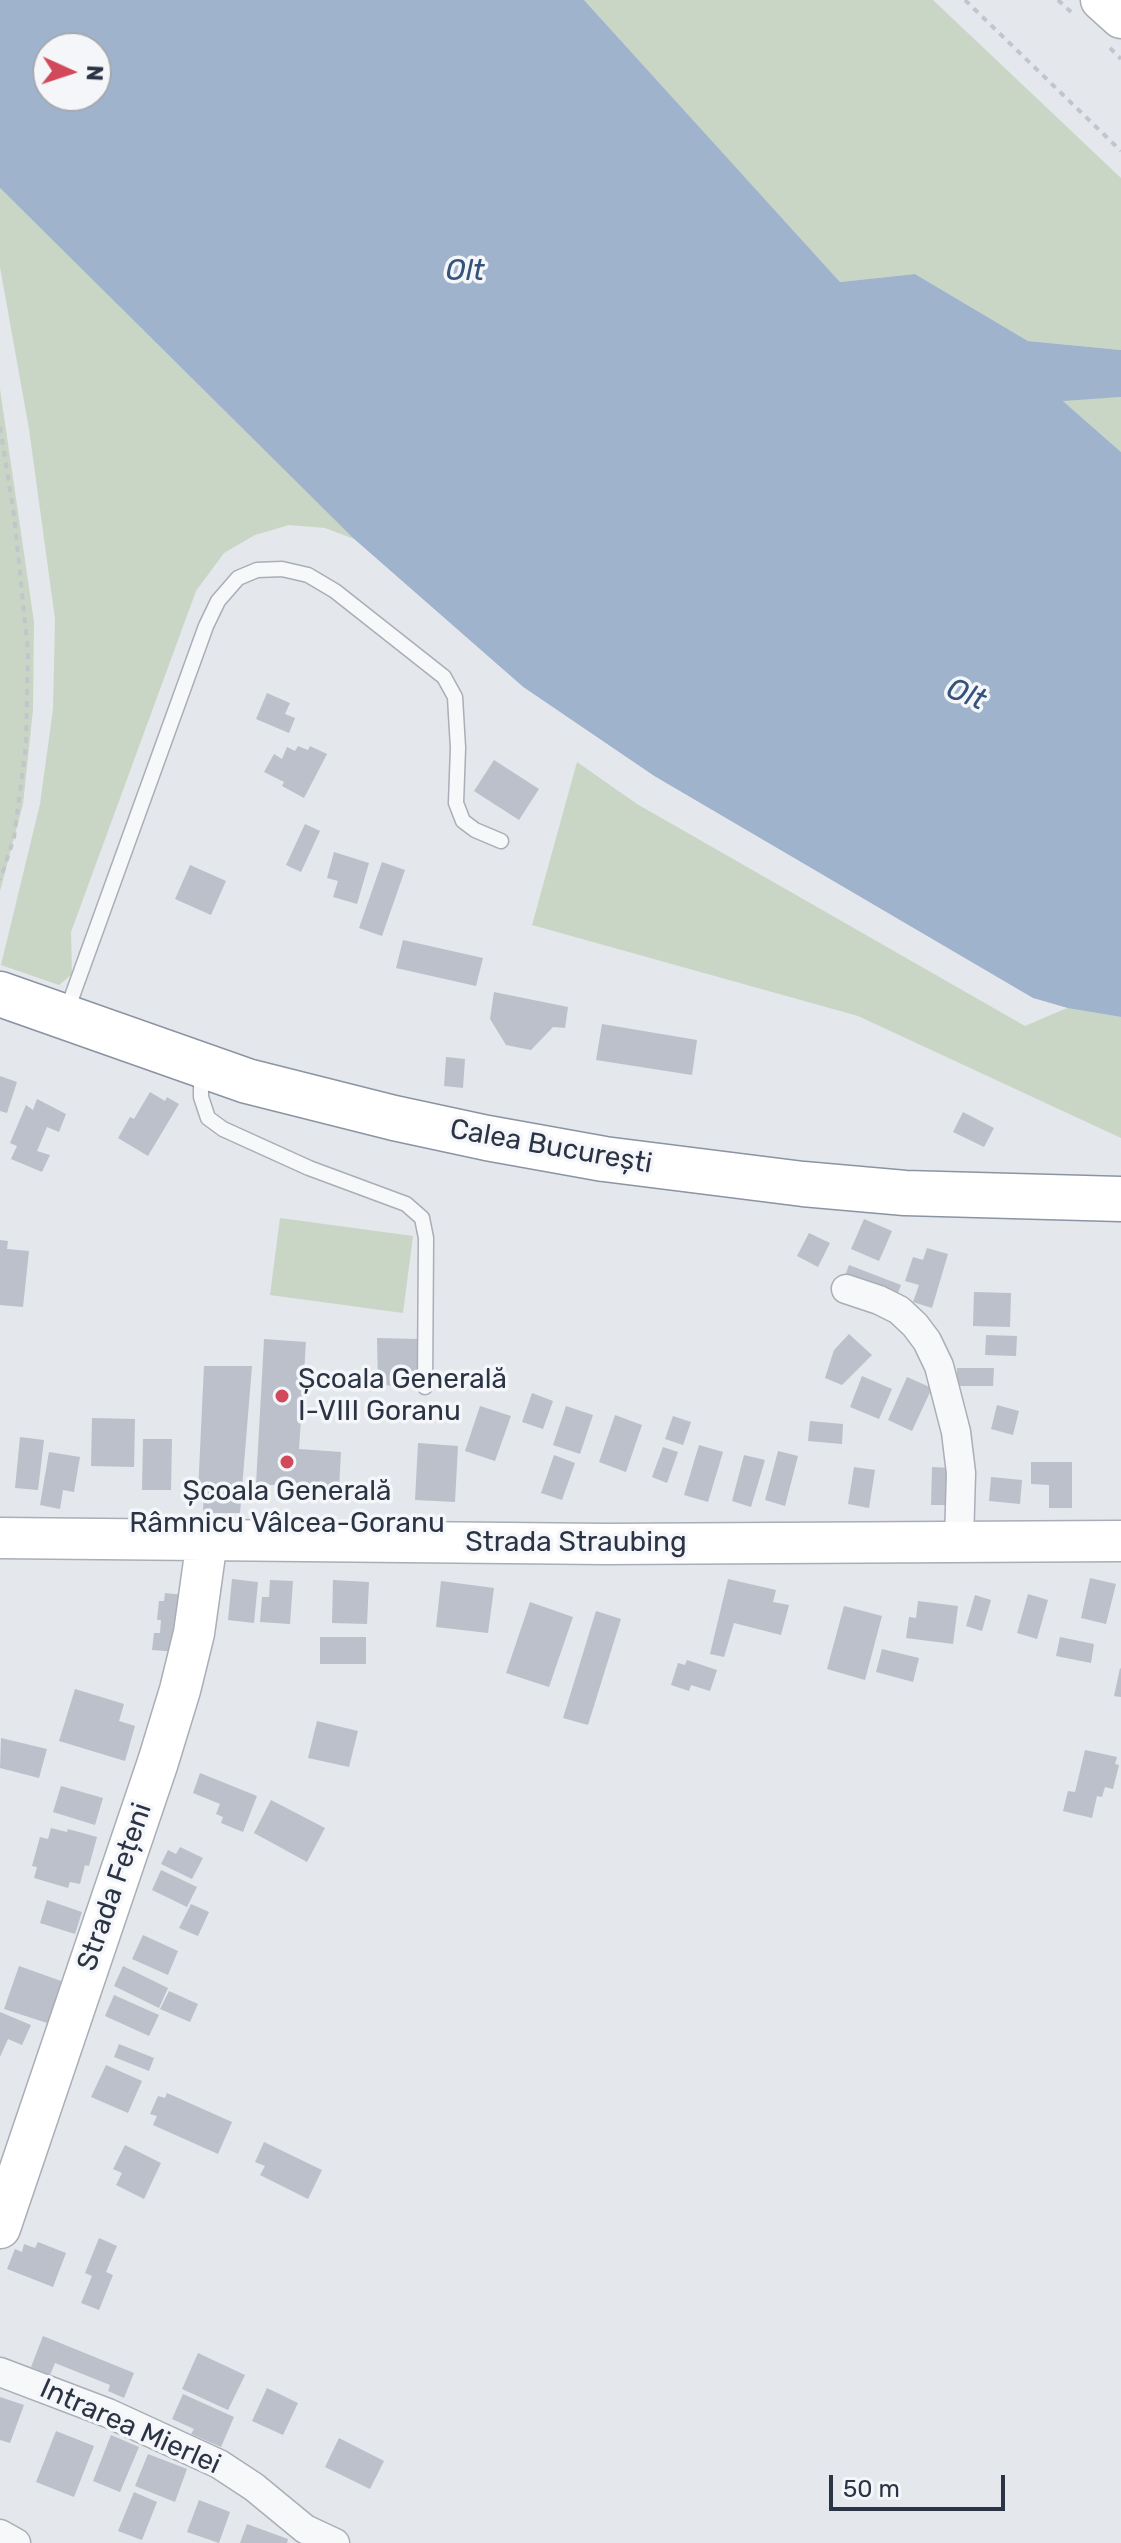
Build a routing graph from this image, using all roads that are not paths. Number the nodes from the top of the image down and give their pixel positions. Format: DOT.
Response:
graph roads {
  1 [pos="1101,0"];
  2 [pos="1121,18"];
  3 [pos="501,841"];
  4 [pos="0,994"];
  5 [pos="64,1018"];
  6 [pos="201,1067"];
  7 [pos="1121,1199"];
  8 [pos="846,1289"];
  9 [pos="425,1387"];
  10 [pos="0,1538"];
  11 [pos="207,1540"];
  12 [pos="959,1541"];
  13 [pos="1121,1541"];
  14 [pos="0,2228"];
  15 [pos="0,2372"];
  16 [pos="0,2534"];
  17 [pos="16,2543"];
  18 [pos="335,2543"];
  1 -- 2 [label="main road"];
  3 -- 5 [label="lane"];
  4 -- 5 [label="highway, Calea București"];
  5 -- 6 [label="highway, Calea București"];
  6 -- 7 [label="highway, Calea București"];
  6 -- 9 [label="lane"];
  8 -- 12 [label="street"];
  10 -- 11 [label="main road, Strada Straubing"];
  11 -- 12 [label="main road, Strada Straubing"];
  11 -- 14 [label="main road, Strada Fețeni"];
  12 -- 13 [label="main road, Strada Straubing"];
  15 -- 18 [label="street, Intrarea Mierlei"];
  16 -- 17 [label="street"];
}
